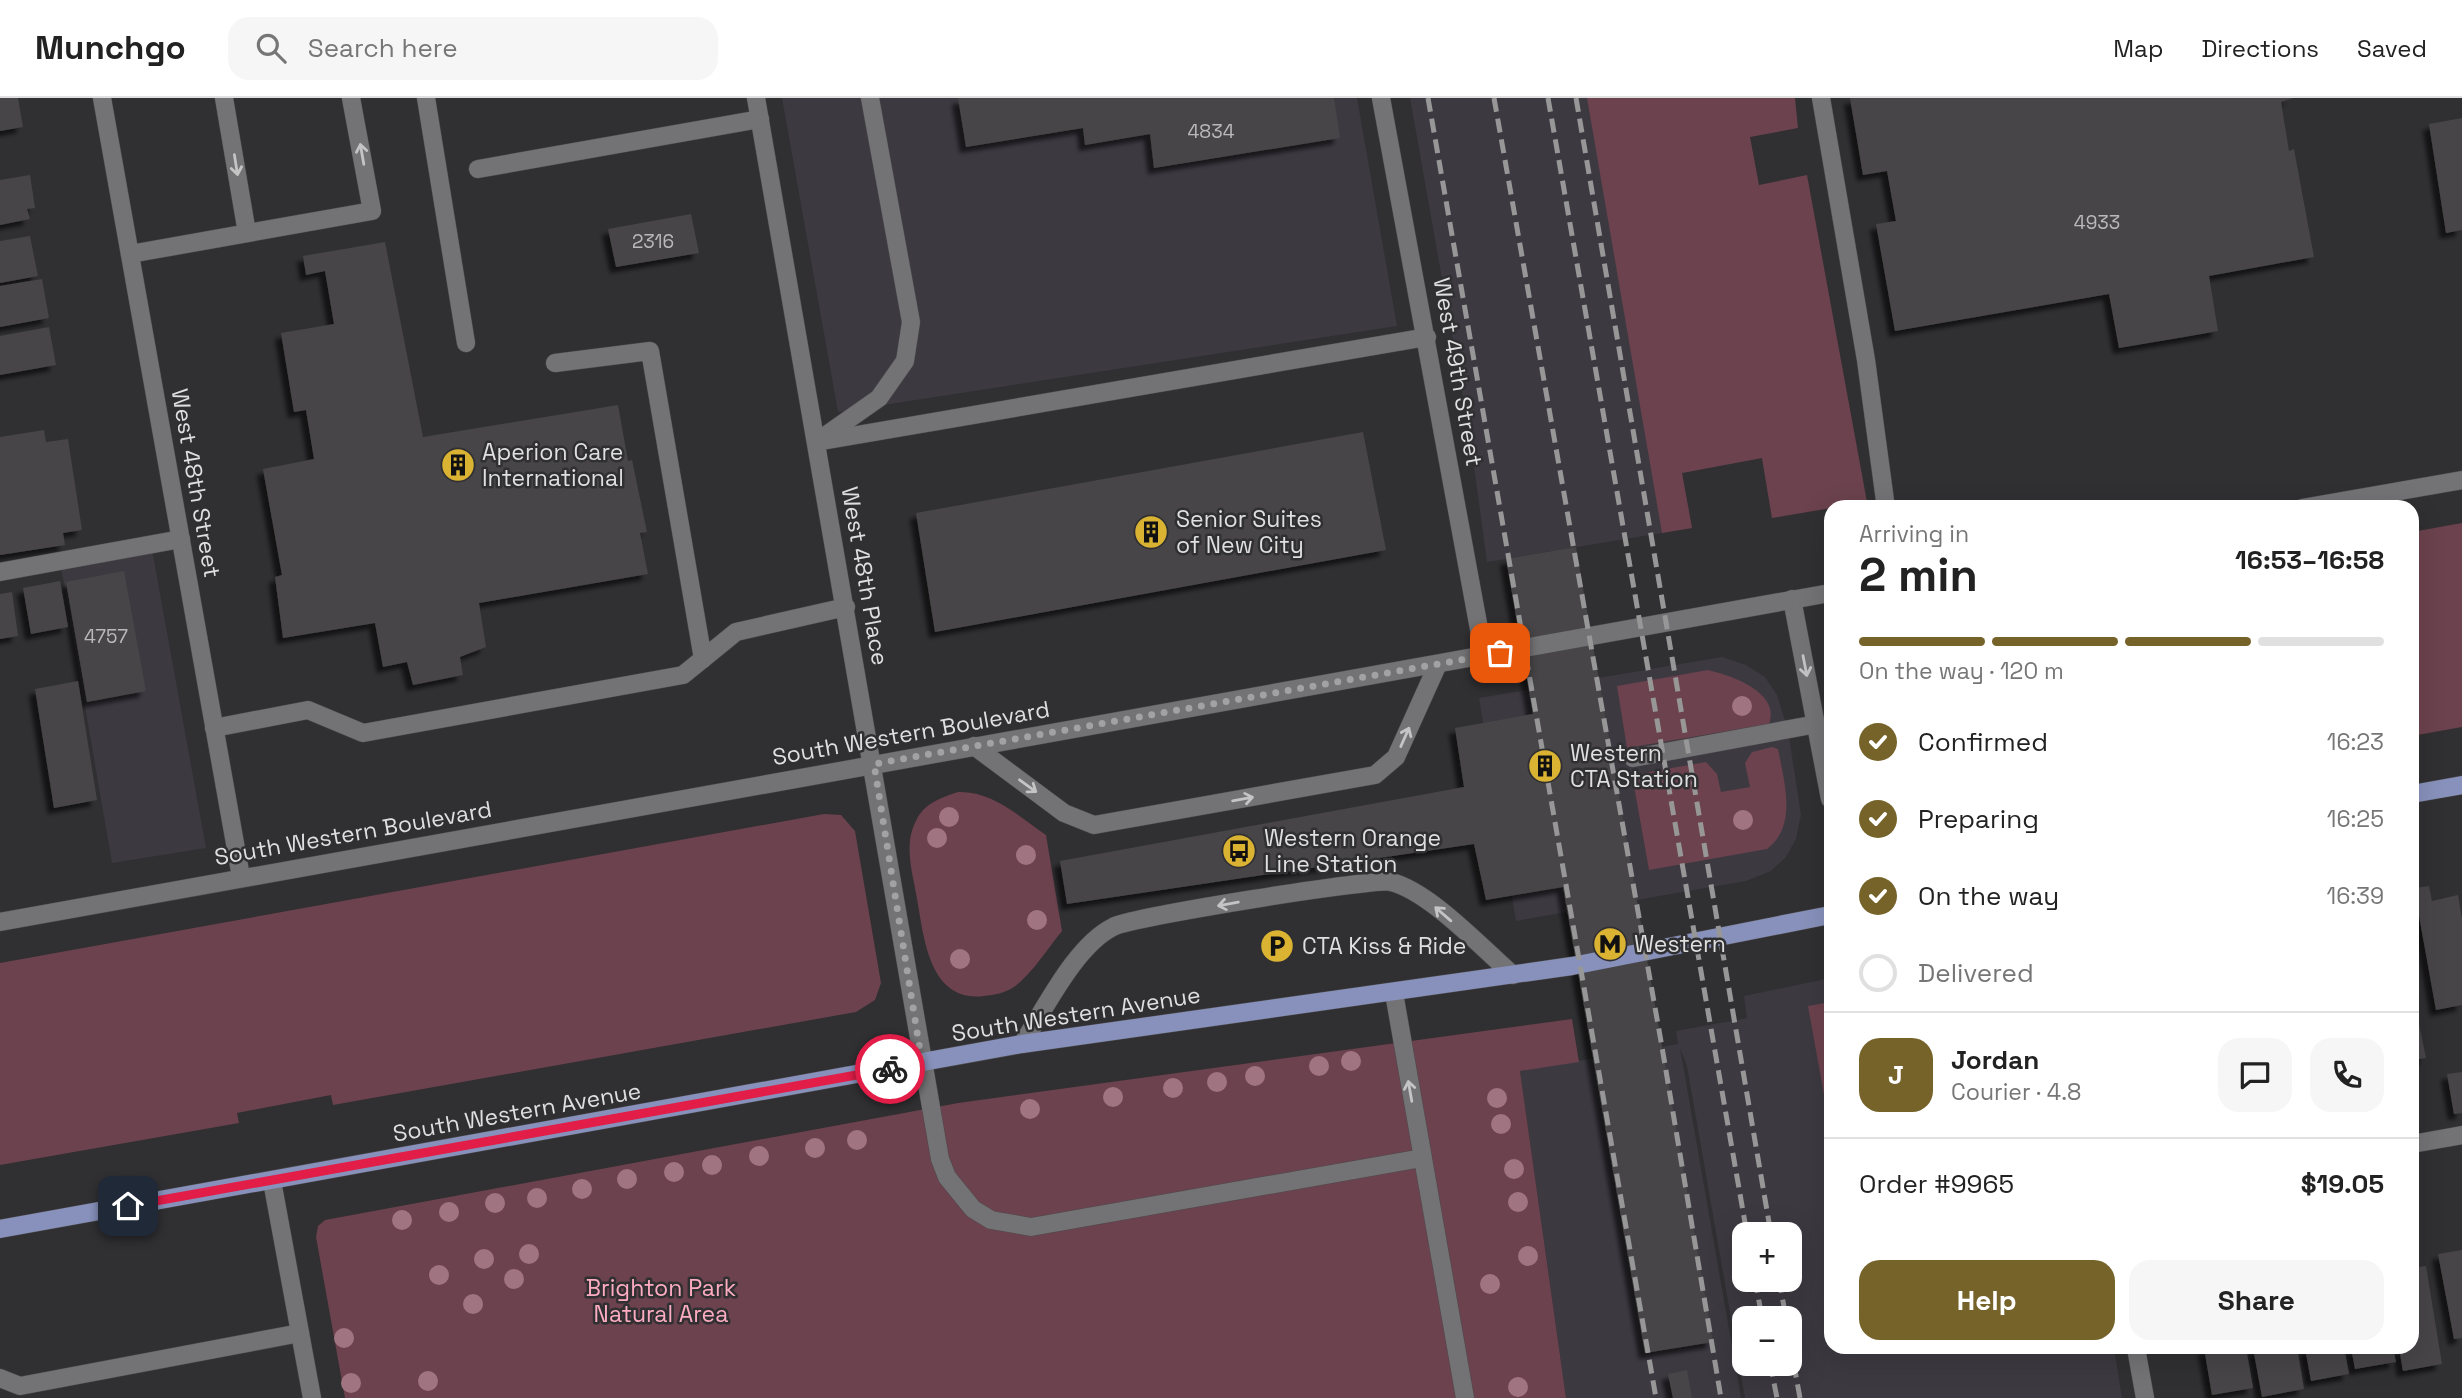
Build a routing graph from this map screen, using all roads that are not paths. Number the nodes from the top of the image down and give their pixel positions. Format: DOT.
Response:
graph roads {
  1 [pos="102,98"];
  2 [pos="225,98"];
  3 [pos="351,98"];
  4 [pos="426,98"];
  5 [pos="756,98"];
  6 [pos="870,98"];
  7 [pos="1381,98"];
  8 [pos="1821,98"];
  9 [pos="760,119"];
  10 [pos="478,169"];
  11 [pos="247,233"];
  12 [pos="130,254"];
  13 [pos="1427,337"];
  14 [pos="466,343"];
  15 [pos="555,363"];
  16 [pos="816,442"];
  17 [pos="2462,480"];
  18 [pos="1884,500"];
  19 [pos="2348,500"];
  20 [pos="181,538"];
  21 [pos="0,572"];
  22 [pos="1824,594"];
  23 [pos="1793,599"];
  24 [pos="846,607"];
  25 [pos="1484,656"];
  26 [pos="703,659"];
  27 [pos="1437,666"];
  28 [pos="1816,724"];
  29 [pos="214,728"];
  30 [pos="974,746"];
  31 [pos="1633,758"];
  32 [pos="874,764"];
  33 [pos="1824,767"];
  34 [pos="2462,785"];
  35 [pos="2419,793"];
  36 [pos="241,877"];
  37 [pos="1824,916"];
  38 [pos="0,922"];
  39 [pos="1513,975"];
  40 [pos="1394,993"];
  41 [pos="1022,1044"];
  42 [pos="922,1063"];
  43 [pos="2462,1135"];
  44 [pos="2419,1143"];
  45 [pos="1422,1158"];
  46 [pos="272,1181"];
  47 [pos="0,1230"];
  48 [pos="300,1333"];
  49 [pos="2137,1354"];
  50 [pos="0,1378"];
  51 [pos="312,1398"];
  52 [pos="1465,1398"];
  53 [pos="2145,1398"];
  1 -- 12 [label="street, West 48th Street"];
  2 -- 11 [label="street, one-way"];
  11 -- 3 [label="street, one-way"];
  4 -- 14 [label="street"];
  5 -- 9 [label="street, West 48th Place"];
  6 -- 16 [label="street"];
  7 -- 13 [label="street, West 49th Street"];
  8 -- 18 [label="street"];
  9 -- 10 [label="street"];
  9 -- 16 [label="street, West 48th Place"];
  11 -- 12 [label="street"];
  12 -- 20 [label="street, West 48th Street"];
  13 -- 16 [label="street"];
  13 -- 25 [label="street, West 49th Street"];
  15 -- 26 [label="street"];
  16 -- 24 [label="street, West 48th Place"];
  17 -- 19 [label="street"];
  20 -- 21 [label="street"];
  20 -- 29 [label="street, West 48th Street"];
  22 -- 23 [label="street, South Western Boulevard"];
  23 -- 25 [label="street, South Western Boulevard"];
  23 -- 28 [label="street, one-way"];
  24 -- 26 [label="street"];
  24 -- 32 [label="street, West 48th Place"];
  25 -- 27 [label="street, South Western Boulevard"];
  26 -- 29 [label="street"];
  27 -- 30 [label="street, South Western Boulevard"];
  30 -- 27 [label="street, one-way"];
  28 -- 31 [label="street"];
  28 -- 33 [label="street"];
  29 -- 36 [label="street, West 48th Street"];
  30 -- 32 [label="street, South Western Boulevard"];
  32 -- 36 [label="street, South Western Boulevard"];
  32 -- 42 [label="street, West 48th Place"];
  34 -- 35 [label="main road"];
  36 -- 38 [label="street, South Western Boulevard"];
  37 -- 39 [label="main road, South Western Avenue"];
  39 -- 40 [label="main road, South Western Avenue"];
  39 -- 41 [label="street, one-way"];
  40 -- 41 [label="main road, South Western Avenue"];
  45 -- 40 [label="street, one-way"];
  41 -- 42 [label="main road, South Western Avenue"];
  42 -- 45 [label="street, West 48th Place"];
  42 -- 46 [label="main road, South Western Avenue"];
  43 -- 44 [label="street"];
  45 -- 52 [label="street"];
  46 -- 47 [label="main road, South Western Avenue"];
  46 -- 48 [label="street"];
  48 -- 50 [label="street"];
  48 -- 51 [label="street"];
  49 -- 53 [label="street"];
}
